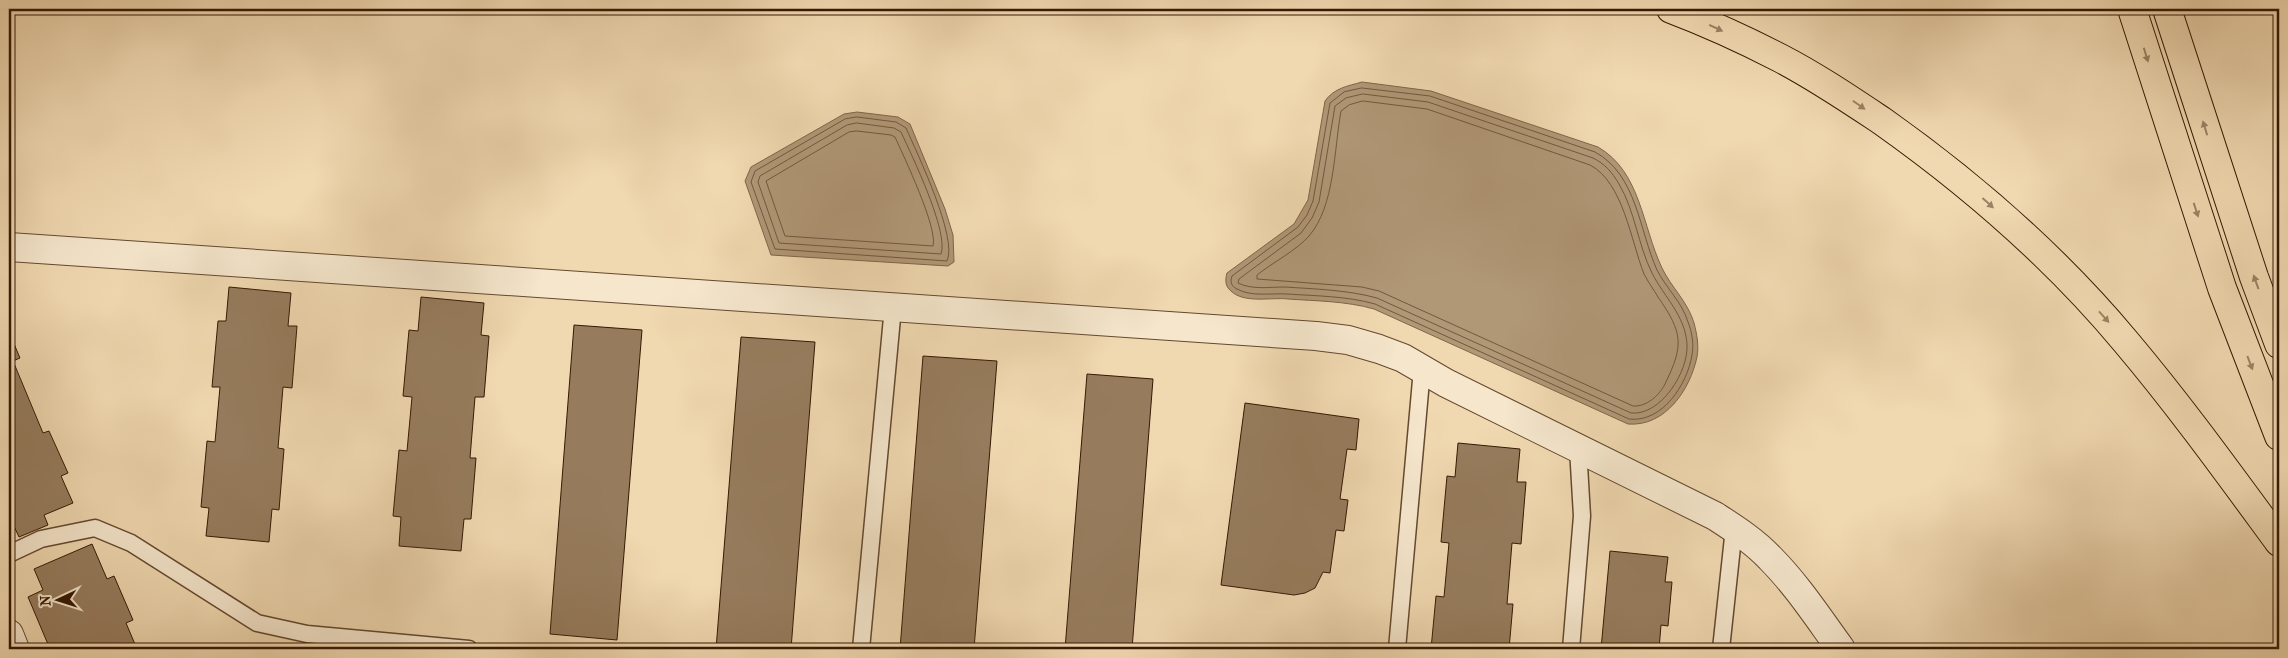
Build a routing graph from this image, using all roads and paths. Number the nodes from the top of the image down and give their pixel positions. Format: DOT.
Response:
graph roads {
  1 [pos="1671,9"];
  2 [pos="2132,9"];
  3 [pos="2167,9"];
  4 [pos="9,247"];
  5 [pos="893,307"];
  6 [pos="2279,344"];
  7 [pos="1422,369"];
  8 [pos="2279,436"];
  9 [pos="1578,448"];
  10 [pos="1734,528"];
  11 [pos="2279,542"];
  12 [pos="9,554"];
  13 [pos="9,634"];
  14 [pos="15,649"];
  15 [pos="469,649"];
  16 [pos="861,649"];
  17 [pos="1397,649"];
  18 [pos="1571,649"];
  19 [pos="1721,649"];
  20 [pos="1841,649"];
  1 -- 11 [label="highway, one-way"];
  2 -- 8 [label="highway, one-way"];
  6 -- 3 [label="highway, one-way"];
  4 -- 5 [label="street"];
  5 -- 7 [label="street"];
  5 -- 16 [label="lane"];
  7 -- 9 [label="street"];
  7 -- 17 [label="lane"];
  9 -- 10 [label="street"];
  9 -- 18 [label="lane"];
  10 -- 19 [label="lane"];
  10 -- 20 [label="street"];
  12 -- 15 [label="lane"];
  13 -- 14 [label="street"];
}
